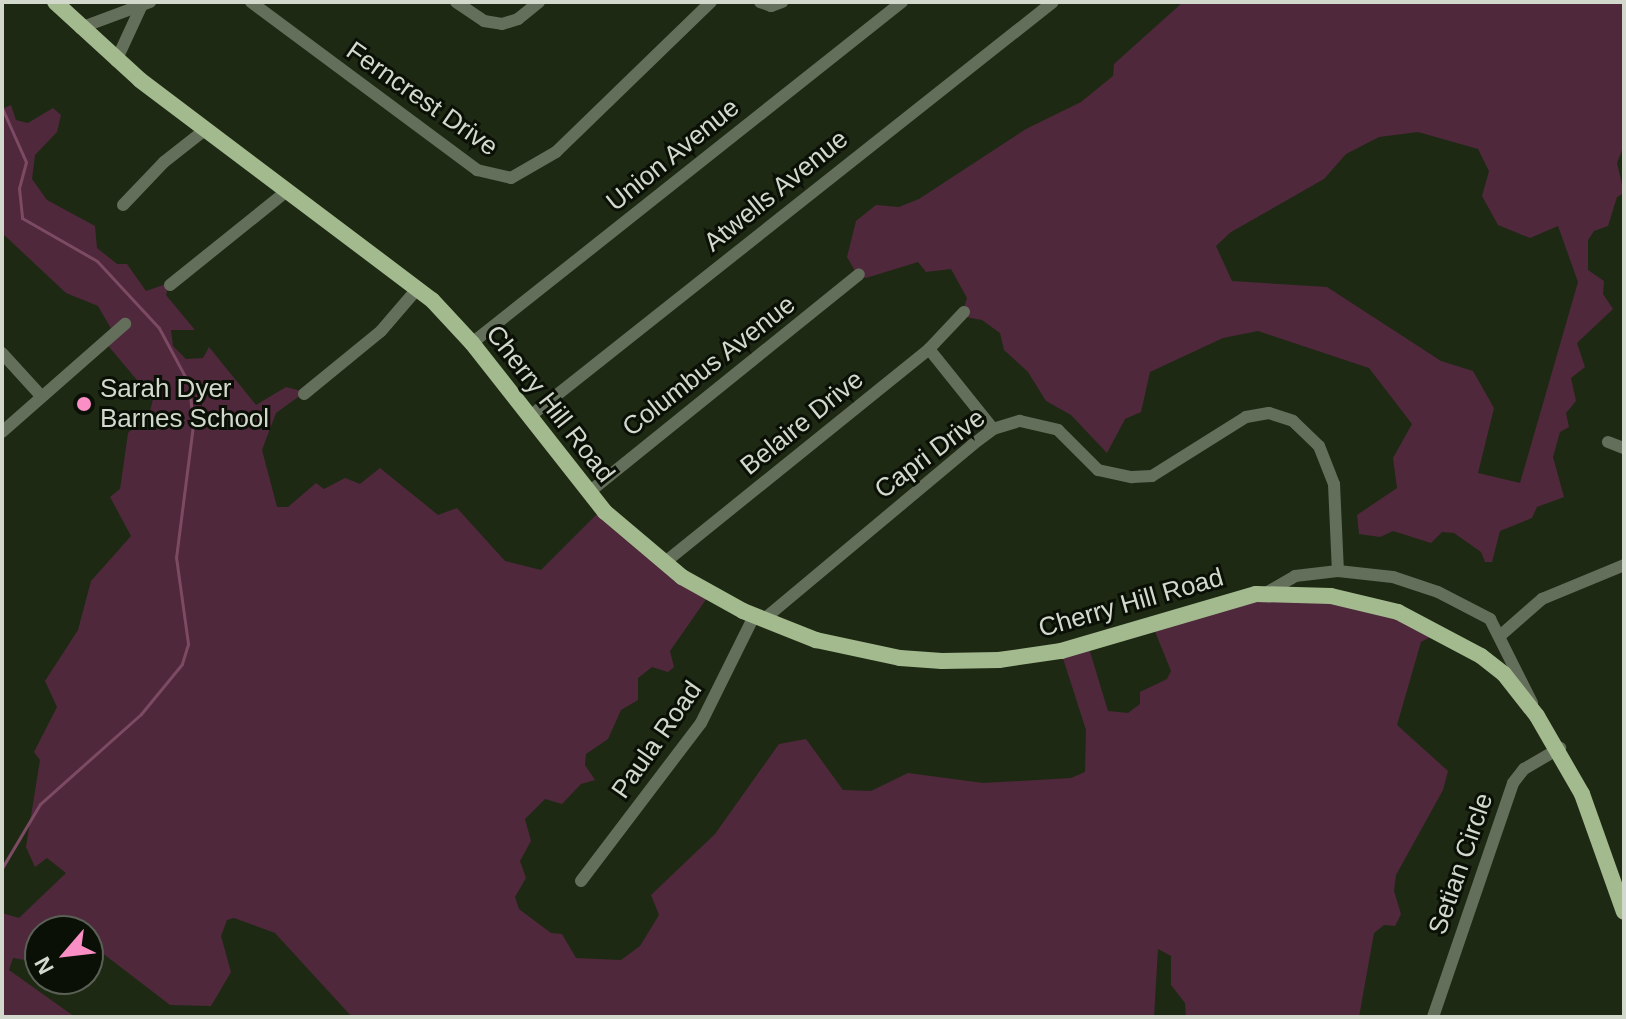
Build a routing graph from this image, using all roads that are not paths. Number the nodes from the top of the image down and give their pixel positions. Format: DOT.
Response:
graph roads {
  1 [pos="55,2"];
  2 [pos="251,2"];
  3 [pos="456,2"];
  4 [pos="539,2"];
  5 [pos="711,2"];
  6 [pos="760,2"];
  7 [pos="902,2"];
  8 [pos="1053,2"];
  9 [pos="778,4"];
  10 [pos="145,5"];
  11 [pos="80,28"];
  12 [pos="116,61"];
  13 [pos="206,129"];
  14 [pos="288,190"];
  15 [pos="123,205"];
  16 [pos="859,274"];
  17 [pos="170,285"];
  18 [pos="418,288"];
  19 [pos="964,312"];
  20 [pos="125,324"];
  21 [pos="472,343"];
  22 [pos="929,349"];
  23 [pos="2,353"];
  24 [pos="304,394"];
  25 [pos="42,397"];
  26 [pos="529,417"];
  27 [pos="993,429"];
  28 [pos="2,432"];
  29 [pos="1608,442"];
  30 [pos="1624,448"];
  31 [pos="588,493"];
  32 [pos="664,563"];
  33 [pos="1624,565"];
  34 [pos="1338,571"];
  35 [pos="1266,593"];
  36 [pos="759,618"];
  37 [pos="1501,635"];
  38 [pos="1537,716"];
  39 [pos="1560,748"];
  40 [pos="1617,870"];
  41 [pos="581,881"];
  42 [pos="1624,912"];
  43 [pos="1433,1017"];
  1 -- 11 [label="main road, Cherry Hill Road"];
  2 -- 5 [label="street, Ferncrest Drive"];
  3 -- 4 [label="street"];
  6 -- 9 [label="street"];
  7 -- 21 [label="street, Union Avenue"];
  8 -- 26 [label="street, Atwells Avenue"];
  10 -- 11 [label="street"];
  10 -- 12 [label="street"];
  11 -- 12 [label="main road, Cherry Hill Road"];
  12 -- 13 [label="main road, Cherry Hill Road"];
  13 -- 14 [label="main road, Cherry Hill Road"];
  13 -- 15 [label="street"];
  14 -- 17 [label="street"];
  14 -- 18 [label="main road, Cherry Hill Road"];
  16 -- 31 [label="street, Columbus Avenue"];
  18 -- 21 [label="main road, Cherry Hill Road"];
  18 -- 24 [label="street"];
  19 -- 22 [label="street, Belaire Drive"];
  20 -- 25 [label="street"];
  21 -- 26 [label="main road, Cherry Hill Road"];
  22 -- 27 [label="street"];
  22 -- 32 [label="street, Belaire Drive"];
  23 -- 25 [label="street"];
  25 -- 28 [label="street"];
  26 -- 31 [label="main road, Cherry Hill Road"];
  27 -- 34 [label="street, Capri Drive"];
  27 -- 36 [label="street, Capri Drive"];
  29 -- 30 [label="street"];
  31 -- 32 [label="main road, Cherry Hill Road"];
  32 -- 36 [label="main road, Cherry Hill Road"];
  33 -- 37 [label="street"];
  34 -- 35 [label="street"];
  34 -- 37 [label="street"];
  35 -- 36 [label="main road, Cherry Hill Road"];
  35 -- 38 [label="main road, Cherry Hill Road"];
  36 -- 41 [label="street, Paula Road"];
  37 -- 38 [label="street"];
  38 -- 39 [label="main road, Cherry Hill Road"];
  39 -- 40 [label="main road, Cherry Hill Road"];
  39 -- 43 [label="street, Setian Circle"];
  40 -- 42 [label="main road, Cherry Hill Road"];
}
